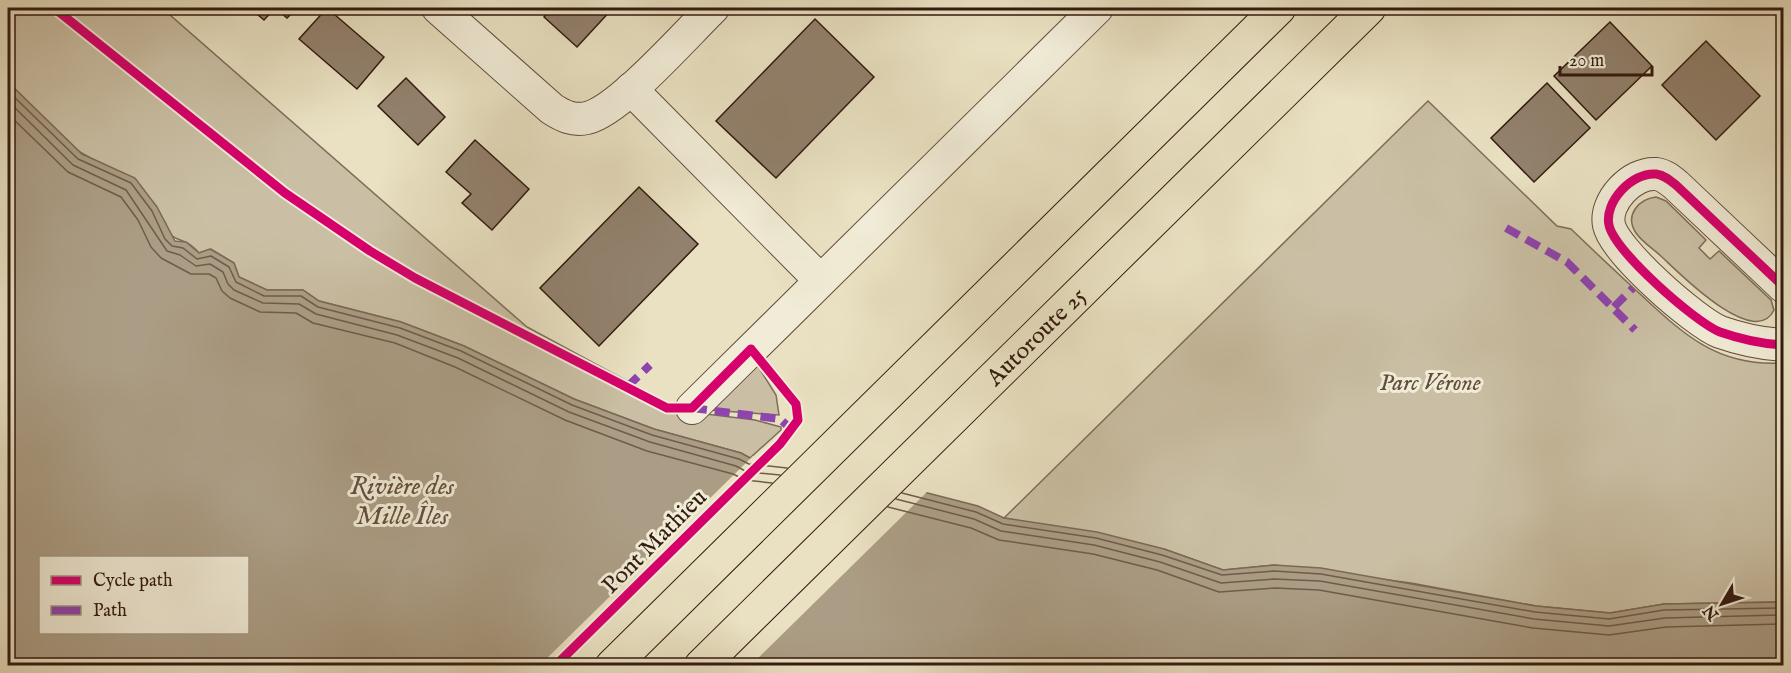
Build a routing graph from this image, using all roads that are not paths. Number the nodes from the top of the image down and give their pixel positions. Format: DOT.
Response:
graph roads {
  1 [pos="438,8"];
  2 [pos="713,8"];
  3 [pos="1097,8"];
  4 [pos="1279,8"];
  5 [pos="1369,8"];
  6 [pos="631,88"];
  7 [pos="820,280"];
  8 [pos="1784,287"];
  9 [pos="1784,345"];
  10 [pos="692,408"];
  11 [pos="612,666"];
  12 [pos="701,666"];
  1 -- 6 [label="street"];
  2 -- 6 [label="street"];
  3 -- 7 [label="street"];
  4 -- 11 [label="highway"];
  5 -- 12 [label="highway, Autoroute 25"];
  6 -- 7 [label="street"];
  7 -- 10 [label="street"];
  8 -- 9 [label="street"];
}
